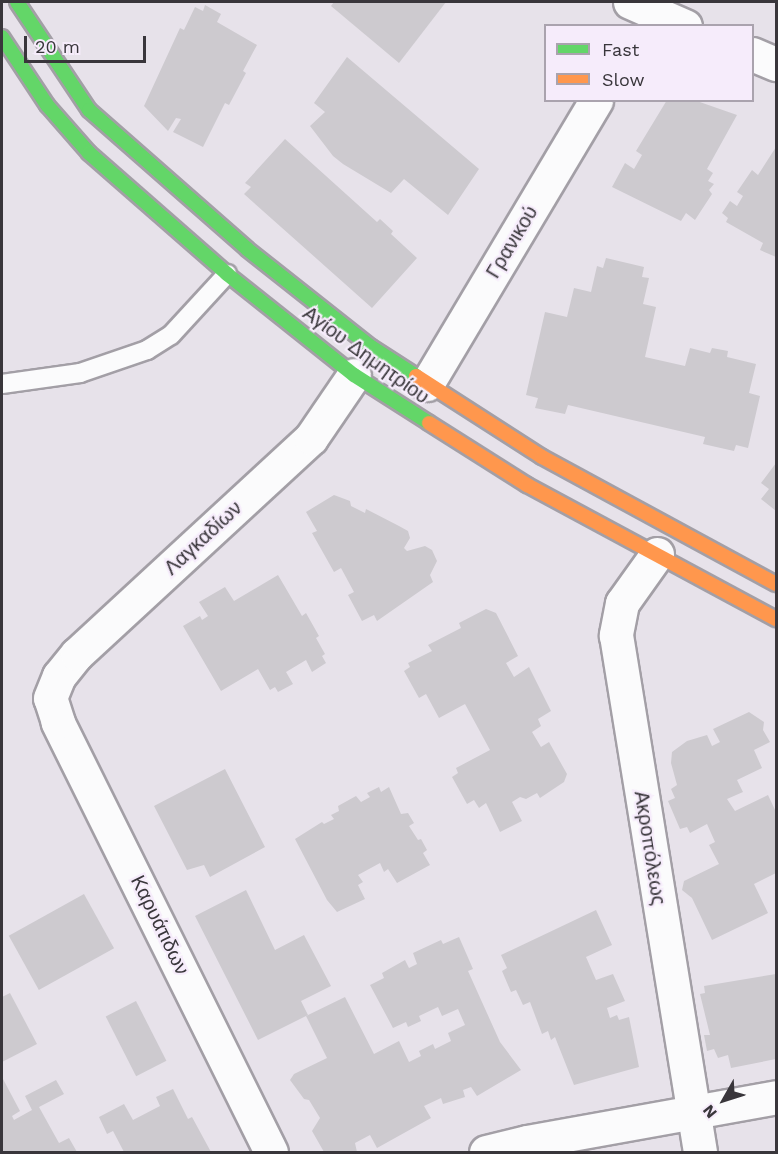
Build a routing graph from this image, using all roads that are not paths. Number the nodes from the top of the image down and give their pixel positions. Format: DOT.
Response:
graph roads {
  1 [pos="17,2"];
  2 [pos="635,9"];
  3 [pos="679,24"];
  4 [pos="2,37"];
  5 [pos="754,54"];
  6 [pos="777,64"];
  7 [pos="595,102"];
  8 [pos="227,274"];
  9 [pos="354,375"];
  10 [pos="2,384"];
  11 [pos="427,384"];
  12 [pos="657,554"];
  13 [pos="777,584"];
  14 [pos="777,619"];
  15 [pos="50,698"];
  16 [pos="777,1097"];
  17 [pos="693,1113"];
  18 [pos="271,1152"];
  19 [pos="486,1152"];
  20 [pos="700,1152"];
  1 -- 11 [label="street, Αγίου Δημητρίου"];
  2 -- 3 [label="street"];
  4 -- 8 [label="street, Αγίου Δημητρίου"];
  5 -- 6 [label="street"];
  7 -- 11 [label="street, Γρανικού"];
  8 -- 9 [label="street, Αγίου Δημητρίου"];
  8 -- 10 [label="lane"];
  9 -- 12 [label="street, Αγίου Δημητρίου"];
  9 -- 15 [label="street, Λαγκαδίων"];
  11 -- 13 [label="street, Αγίου Δημητρίου"];
  12 -- 14 [label="street, Αγίου Δημητρίου"];
  12 -- 17 [label="street, Ακροπόλεως"];
  15 -- 18 [label="street, Καρυάτιδων"];
  16 -- 17 [label="street"];
  17 -- 19 [label="street"];
  17 -- 20 [label="street, Ακροπόλεως"];
}
